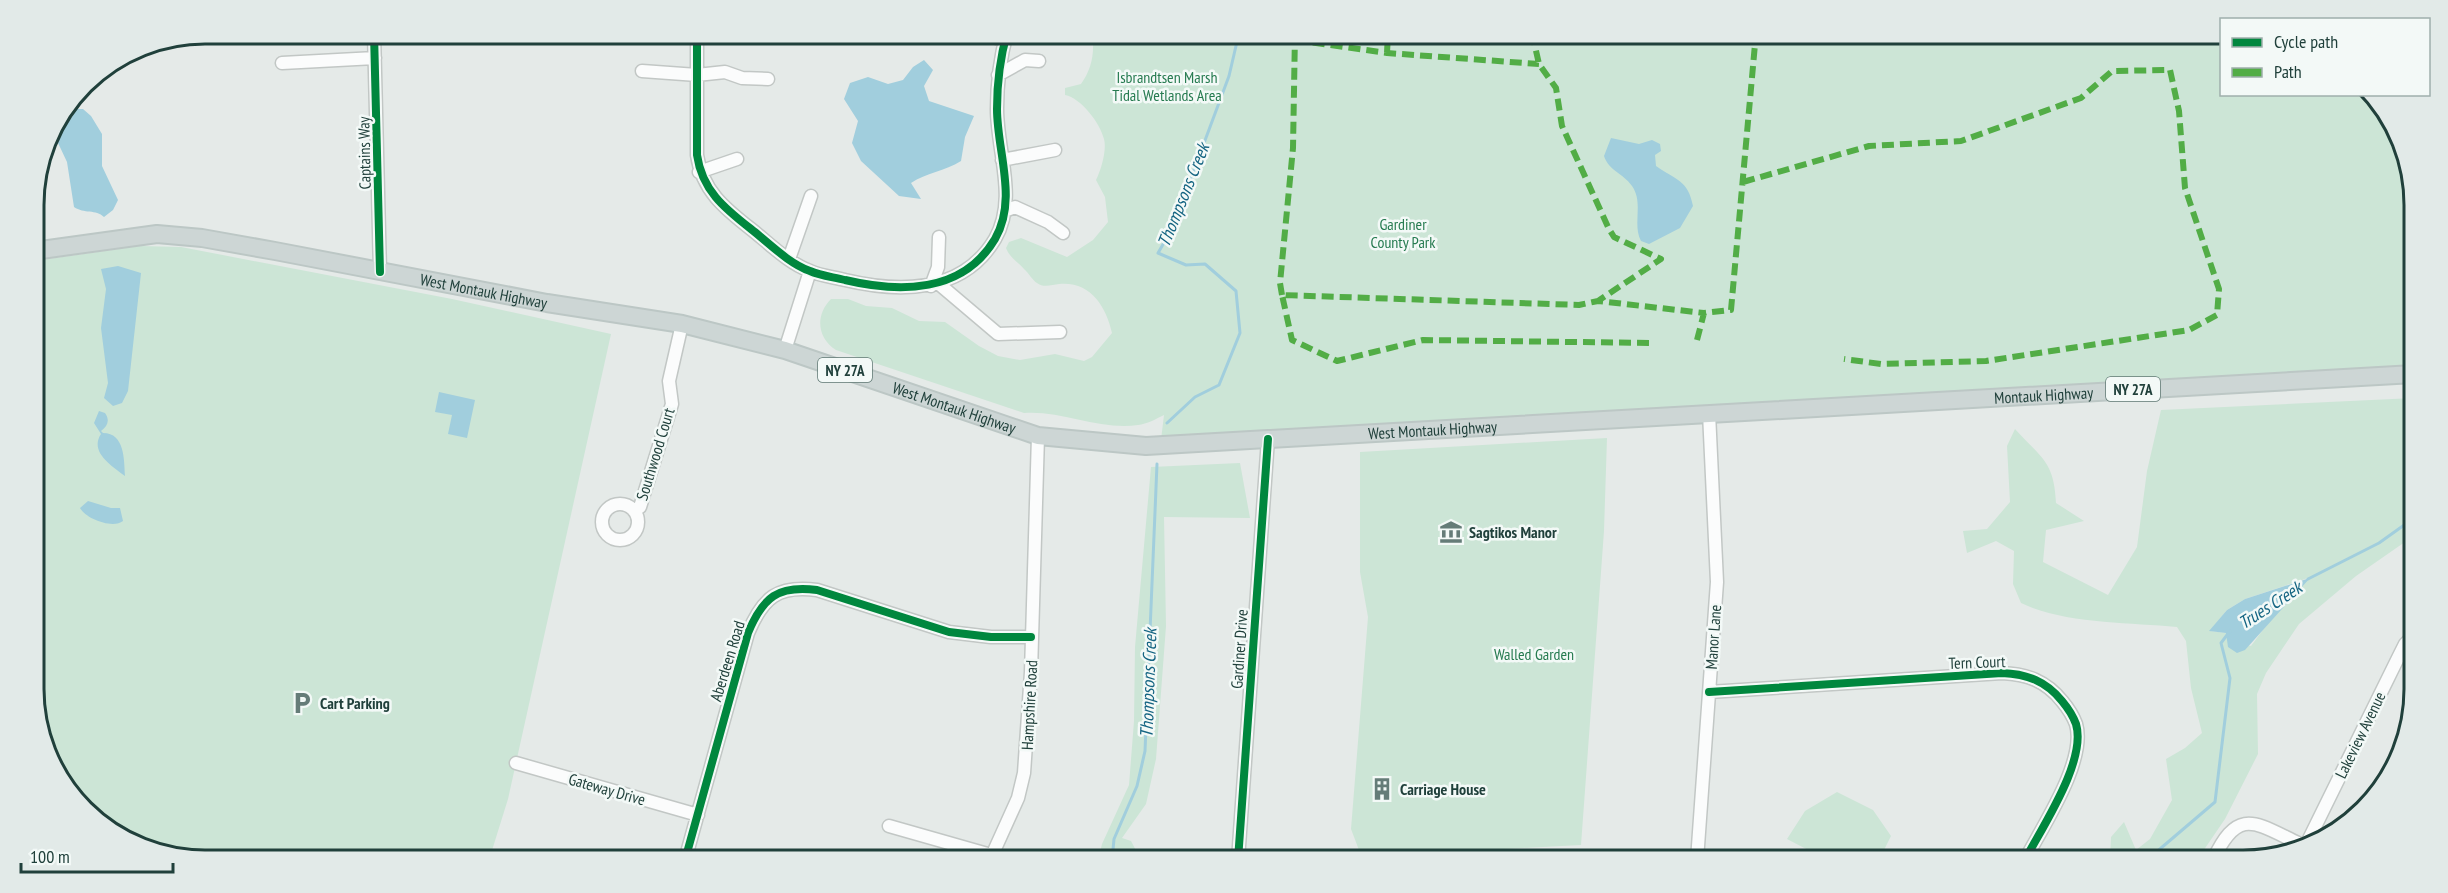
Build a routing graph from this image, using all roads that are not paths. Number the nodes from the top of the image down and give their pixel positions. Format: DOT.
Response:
graph roads {
  1 [pos="374,44"];
  2 [pos="697,44"];
  3 [pos="1005,44"];
  4 [pos="375,58"];
  5 [pos="1039,61"];
  6 [pos="282,63"];
  7 [pos="642,72"];
  8 [pos="697,75"];
  9 [pos="998,75"];
  10 [pos="768,78"];
  11 [pos="1055,150"];
  12 [pos="737,159"];
  13 [pos="1002,160"];
  14 [pos="699,172"];
  15 [pos="811,196"];
  16 [pos="1005,211"];
  17 [pos="1064,233"];
  18 [pos="939,237"];
  19 [pos="44,250"];
  20 [pos="789,258"];
  21 [pos="380,272"];
  22 [pos="810,272"];
  23 [pos="935,285"];
  24 [pos="682,324"];
  25 [pos="1060,332"];
  26 [pos="785,350"];
  27 [pos="2404,375"];
  28 [pos="1709,413"];
  29 [pos="1038,436"];
  30 [pos="1268,439"];
  31 [pos="634,511"];
  32 [pos="1031,637"];
  33 [pos="2404,658"];
  34 [pos="1709,692"];
  35 [pos="516,763"];
  36 [pos="698,815"];
  37 [pos="889,826"];
  38 [pos="2312,834"];
  39 [pos="2294,841"];
  40 [pos="1239,849"];
  41 [pos="1698,849"];
  42 [pos="2031,849"];
  43 [pos="2218,849"];
  44 [pos="689,850"];
  45 [pos="964,850"];
  46 [pos="994,850"];
  1 -- 4 [label="street, Captains Way"];
  2 -- 8 [label="street"];
  3 -- 9 [label="street"];
  4 -- 6 [label="street"];
  4 -- 21 [label="street, Captains Way"];
  5 -- 9 [label="street"];
  7 -- 8 [label="street"];
  8 -- 10 [label="street"];
  8 -- 14 [label="street"];
  9 -- 13 [label="street"];
  11 -- 13 [label="street"];
  12 -- 14 [label="street"];
  13 -- 16 [label="street"];
  14 -- 20 [label="street"];
  15 -- 20 [label="street"];
  16 -- 17 [label="street"];
  16 -- 23 [label="street"];
  18 -- 23 [label="street"];
  19 -- 21 [label="main road, West Montauk Highway / NY 27A"];
  20 -- 22 [label="street"];
  21 -- 24 [label="main road, West Montauk Highway / NY 27A"];
  22 -- 23 [label="street"];
  22 -- 26 [label="street"];
  23 -- 25 [label="street"];
  24 -- 26 [label="main road, West Montauk Highway / NY 27A"];
  24 -- 31 [label="street, Southwood Court"];
  26 -- 29 [label="main road, West Montauk Highway / NY 27A"];
  27 -- 28 [label="main road, Montauk Highway / NY 27A"];
  28 -- 30 [label="main road, West Montauk Highway / NY 27A"];
  28 -- 34 [label="street, Manor Lane"];
  29 -- 30 [label="main road, West Montauk Highway / NY 27A"];
  29 -- 32 [label="street, Hampshire Road"];
  30 -- 40 [label="street, Gardiner Drive"];
  32 -- 36 [label="street, Aberdeen Road"];
  32 -- 46 [label="street, Hampshire Road"];
  33 -- 38 [label="street, Lakeview Avenue"];
  34 -- 41 [label="street, Manor Lane"];
  34 -- 42 [label="street, Tern Court"];
  35 -- 36 [label="street, Gateway Drive"];
  36 -- 44 [label="street, Aberdeen Road"];
  37 -- 45 [label="street"];
  39 -- 43 [label="street"];
}
